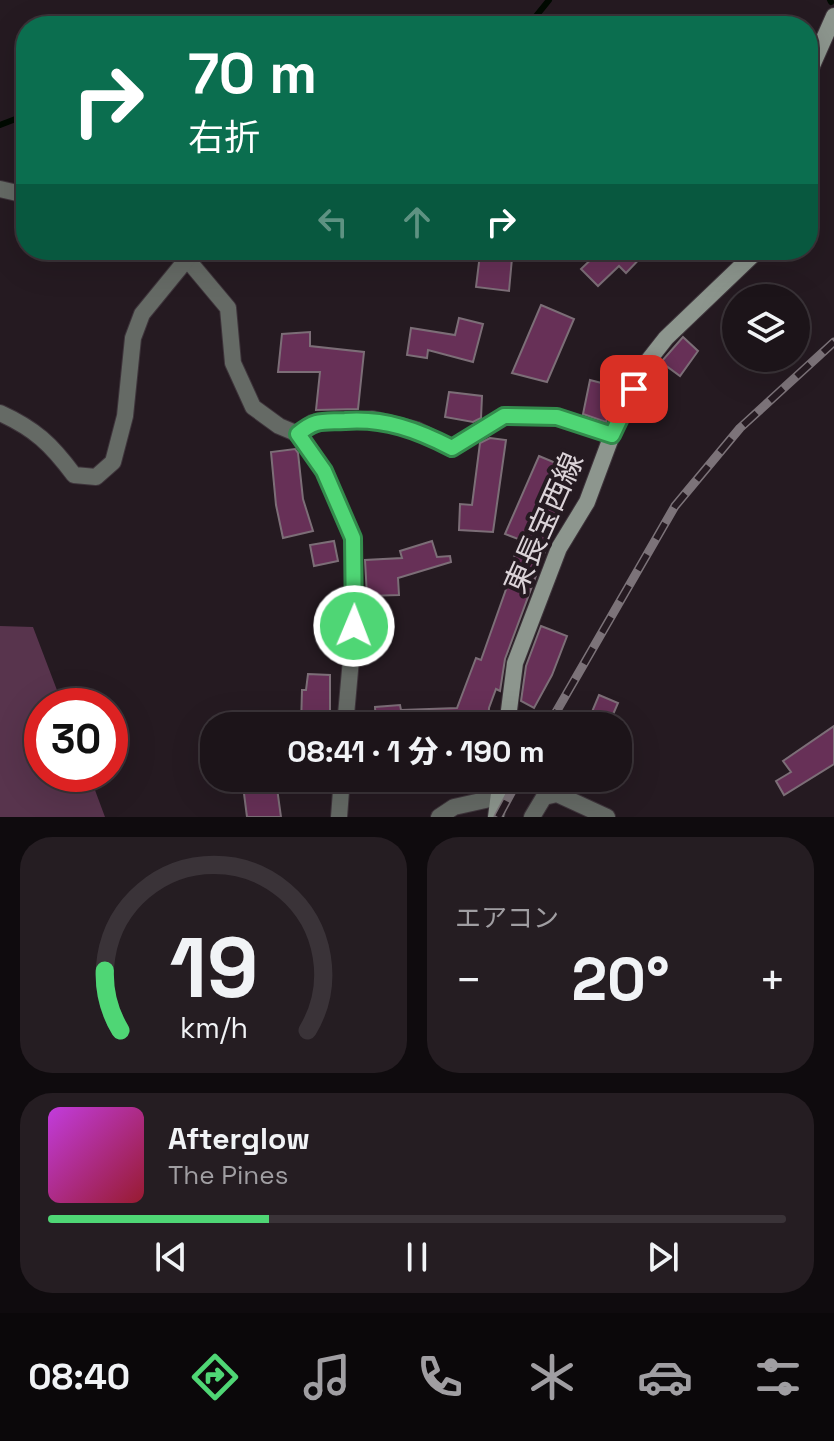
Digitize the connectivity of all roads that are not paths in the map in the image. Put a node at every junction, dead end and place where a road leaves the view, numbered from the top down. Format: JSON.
{"nodes":[{"id":1,"x":834,"y":16,"type":"edge"},
{"id":2,"x":818,"y":52,"type":"edge"},
{"id":3,"x":176,"y":260,"type":"edge"},
{"id":4,"x":185,"y":260,"type":"edge"},
{"id":5,"x":748,"y":260,"type":"edge"},
{"id":6,"x":0,"y":413,"type":"edge"},
{"id":7,"x":298,"y":434,"type":"junction"},
{"id":8,"x":612,"y":435,"type":"junction"},
{"id":9,"x":346,"y":712,"type":"edge"},
{"id":10,"x":509,"y":712,"type":"edge"},
{"id":11,"x":341,"y":792,"type":"edge"},
{"id":12,"x":500,"y":792,"type":"edge"},
{"id":13,"x":499,"y":797,"type":"junction"},
{"id":14,"x":339,"y":817,"type":"edge"},
{"id":15,"x":439,"y":817,"type":"edge"},
{"id":16,"x":496,"y":817,"type":"edge"},
{"id":17,"x":532,"y":817,"type":"edge"},
{"id":18,"x":607,"y":817,"type":"edge"}],
"edges":[{"from":1,"to":2,"type":"main road"},
{"from":3,"to":6,"type":"street"},
{"from":4,"to":7,"type":"street"},
{"from":5,"to":8,"type":"main road","name":"東長宝西線"},
{"from":7,"to":8,"type":"street"},
{"from":7,"to":9,"type":"street"},
{"from":8,"to":10,"type":"main road","name":"東長宝西線"},
{"from":11,"to":14,"type":"street"},
{"from":12,"to":13,"type":"main road"},
{"from":13,"to":15,"type":"street"},
{"from":13,"to":16,"type":"main road"},
{"from":17,"to":18,"type":"street"}]}
